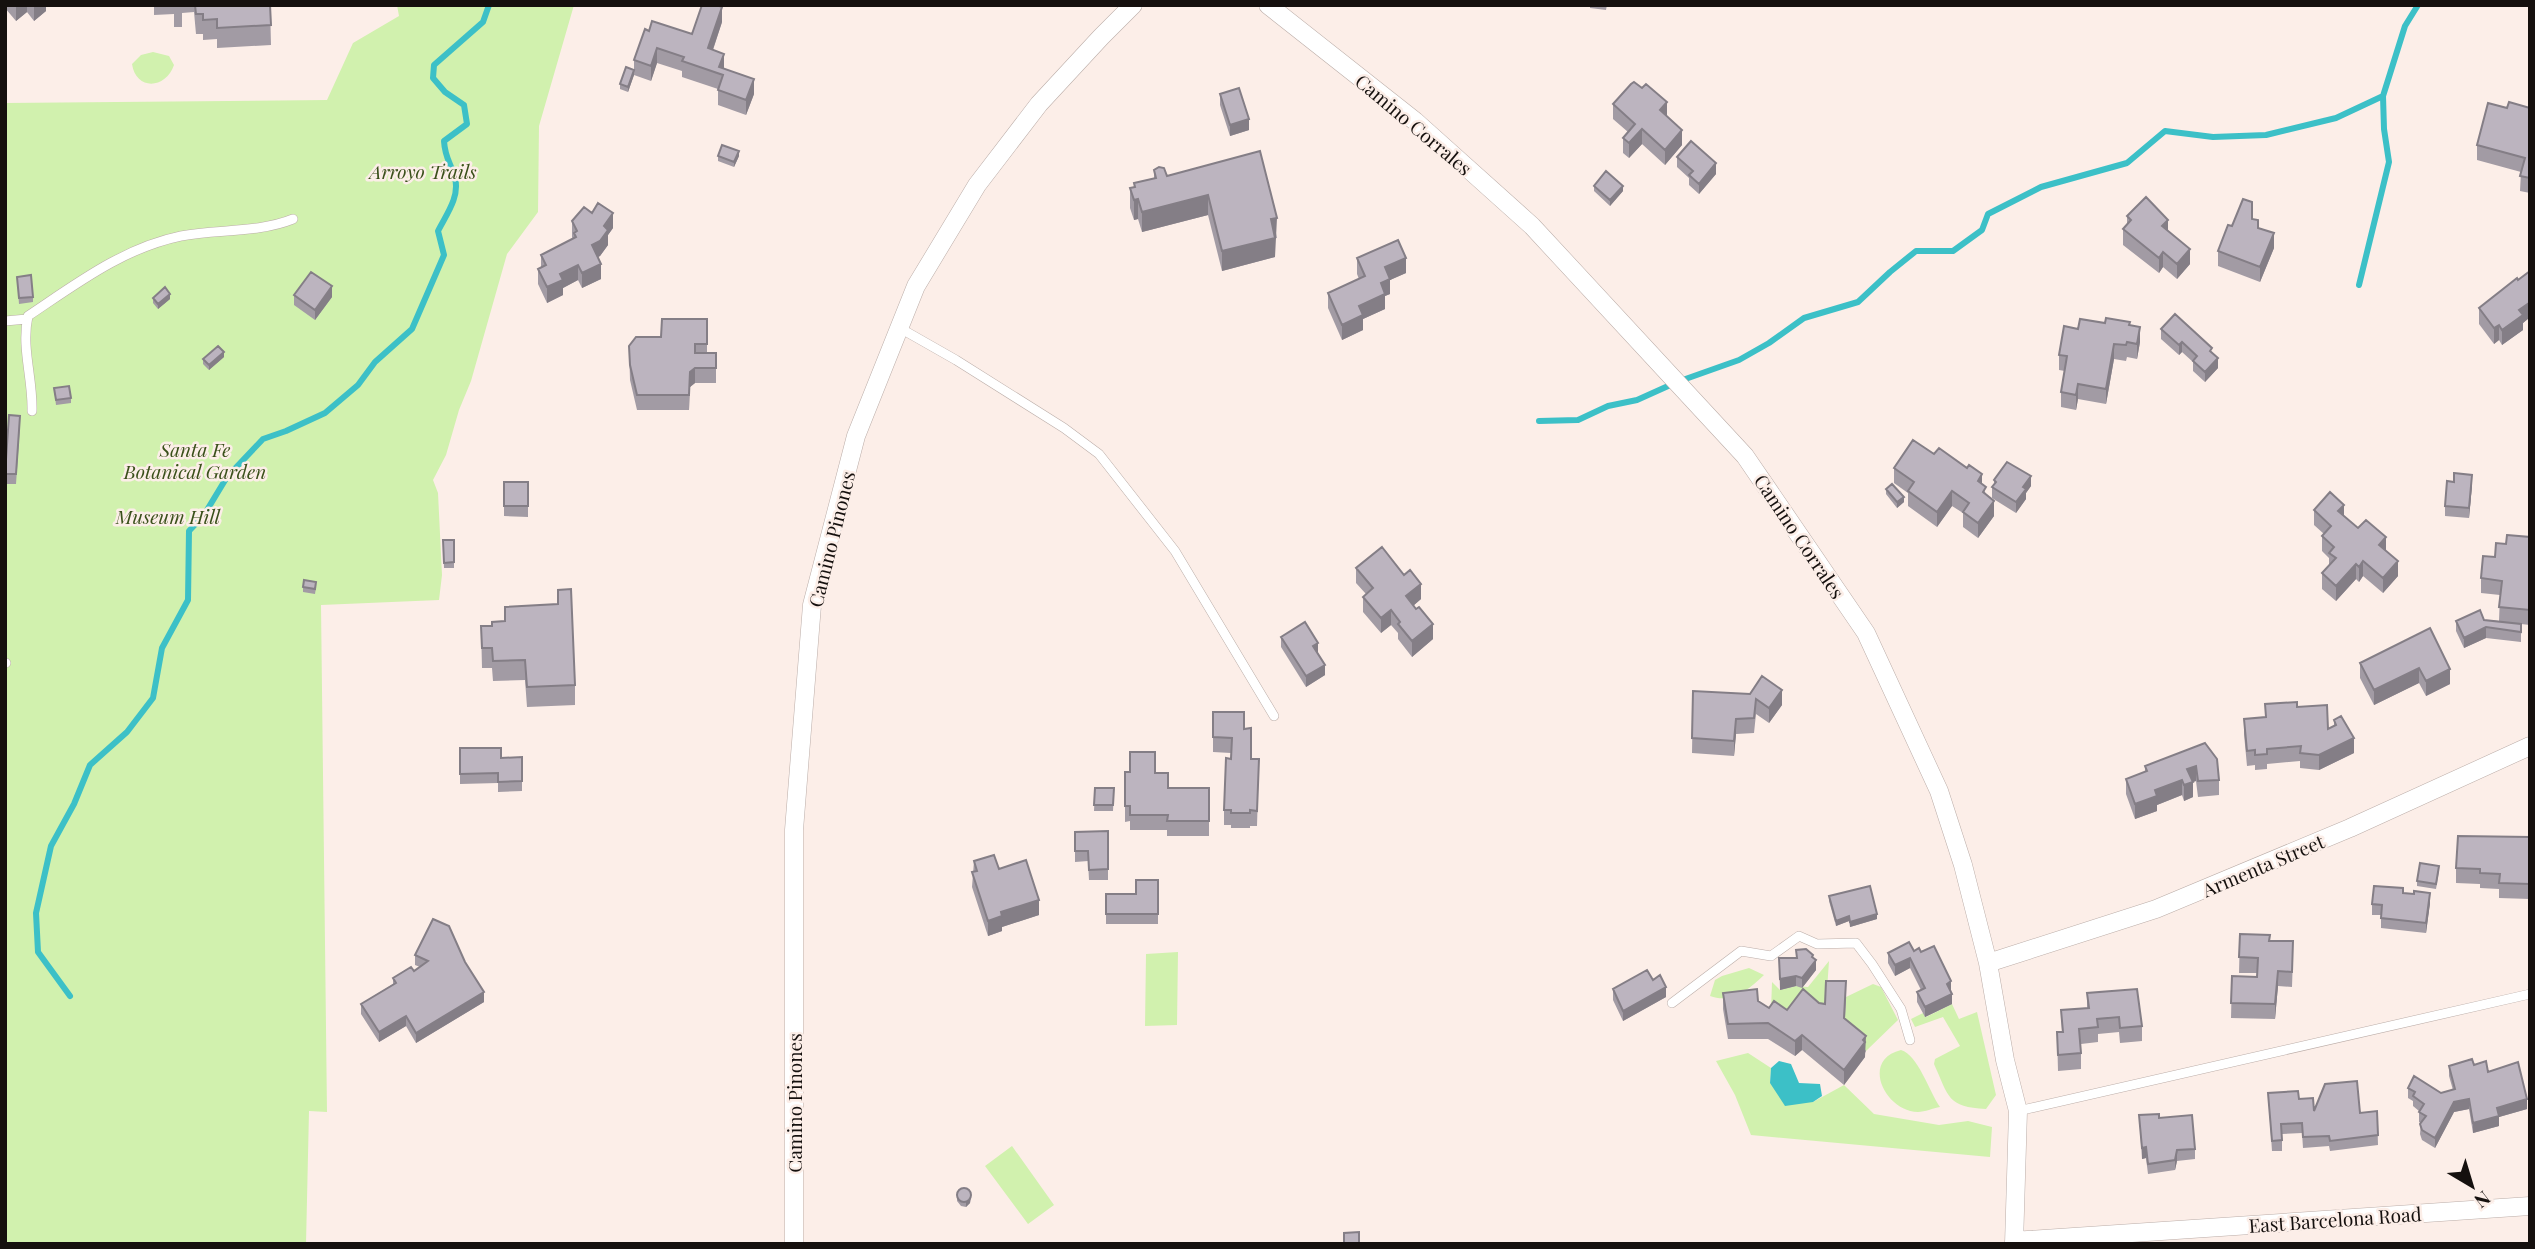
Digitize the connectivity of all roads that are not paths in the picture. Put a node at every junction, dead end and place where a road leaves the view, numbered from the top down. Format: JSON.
{"nodes":[{"id":1,"x":1133,"y":5,"type":"edge"},
{"id":2,"x":1268,"y":5,"type":"edge"},
{"id":3,"x":293,"y":219,"type":"dead end"},
{"id":4,"x":27,"y":319,"type":"junction"},
{"id":5,"x":5,"y":321,"type":"edge"},
{"id":6,"x":898,"y":327,"type":"junction"},
{"id":7,"x":32,"y":411,"type":"dead end"},
{"id":8,"x":1274,"y":716,"type":"dead end"},
{"id":9,"x":2530,"y":746,"type":"edge"},
{"id":10,"x":1988,"y":963,"type":"junction"},
{"id":11,"x":2530,"y":993,"type":"edge"},
{"id":12,"x":1672,"y":1003,"type":"dead end"},
{"id":13,"x":1910,"y":1040,"type":"dead end"},
{"id":14,"x":2018,"y":1111,"type":"junction"},
{"id":15,"x":2530,"y":1206,"type":"edge"},
{"id":16,"x":2014,"y":1242,"type":"edge"},
{"id":17,"x":794,"y":1244,"type":"edge"}],
"edges":[{"from":1,"to":6,"type":"street","name":"Camino Pinones"},
{"from":2,"to":10,"type":"street","name":"Camino Corrales"},
{"from":3,"to":4,"type":"lane"},
{"from":4,"to":5,"type":"lane"},
{"from":4,"to":7,"type":"lane"},
{"from":6,"to":8,"type":"lane"},
{"from":6,"to":17,"type":"street","name":"Camino Pinones"},
{"from":9,"to":10,"type":"street","name":"Armenta Street"},
{"from":10,"to":14,"type":"street","name":"Camino Corrales"},
{"from":11,"to":14,"type":"lane"},
{"from":12,"to":13,"type":"lane"},
{"from":14,"to":16,"type":"street","name":"Camino Corrales"},
{"from":15,"to":16,"type":"street","name":"East Barcelona Road"}]}
